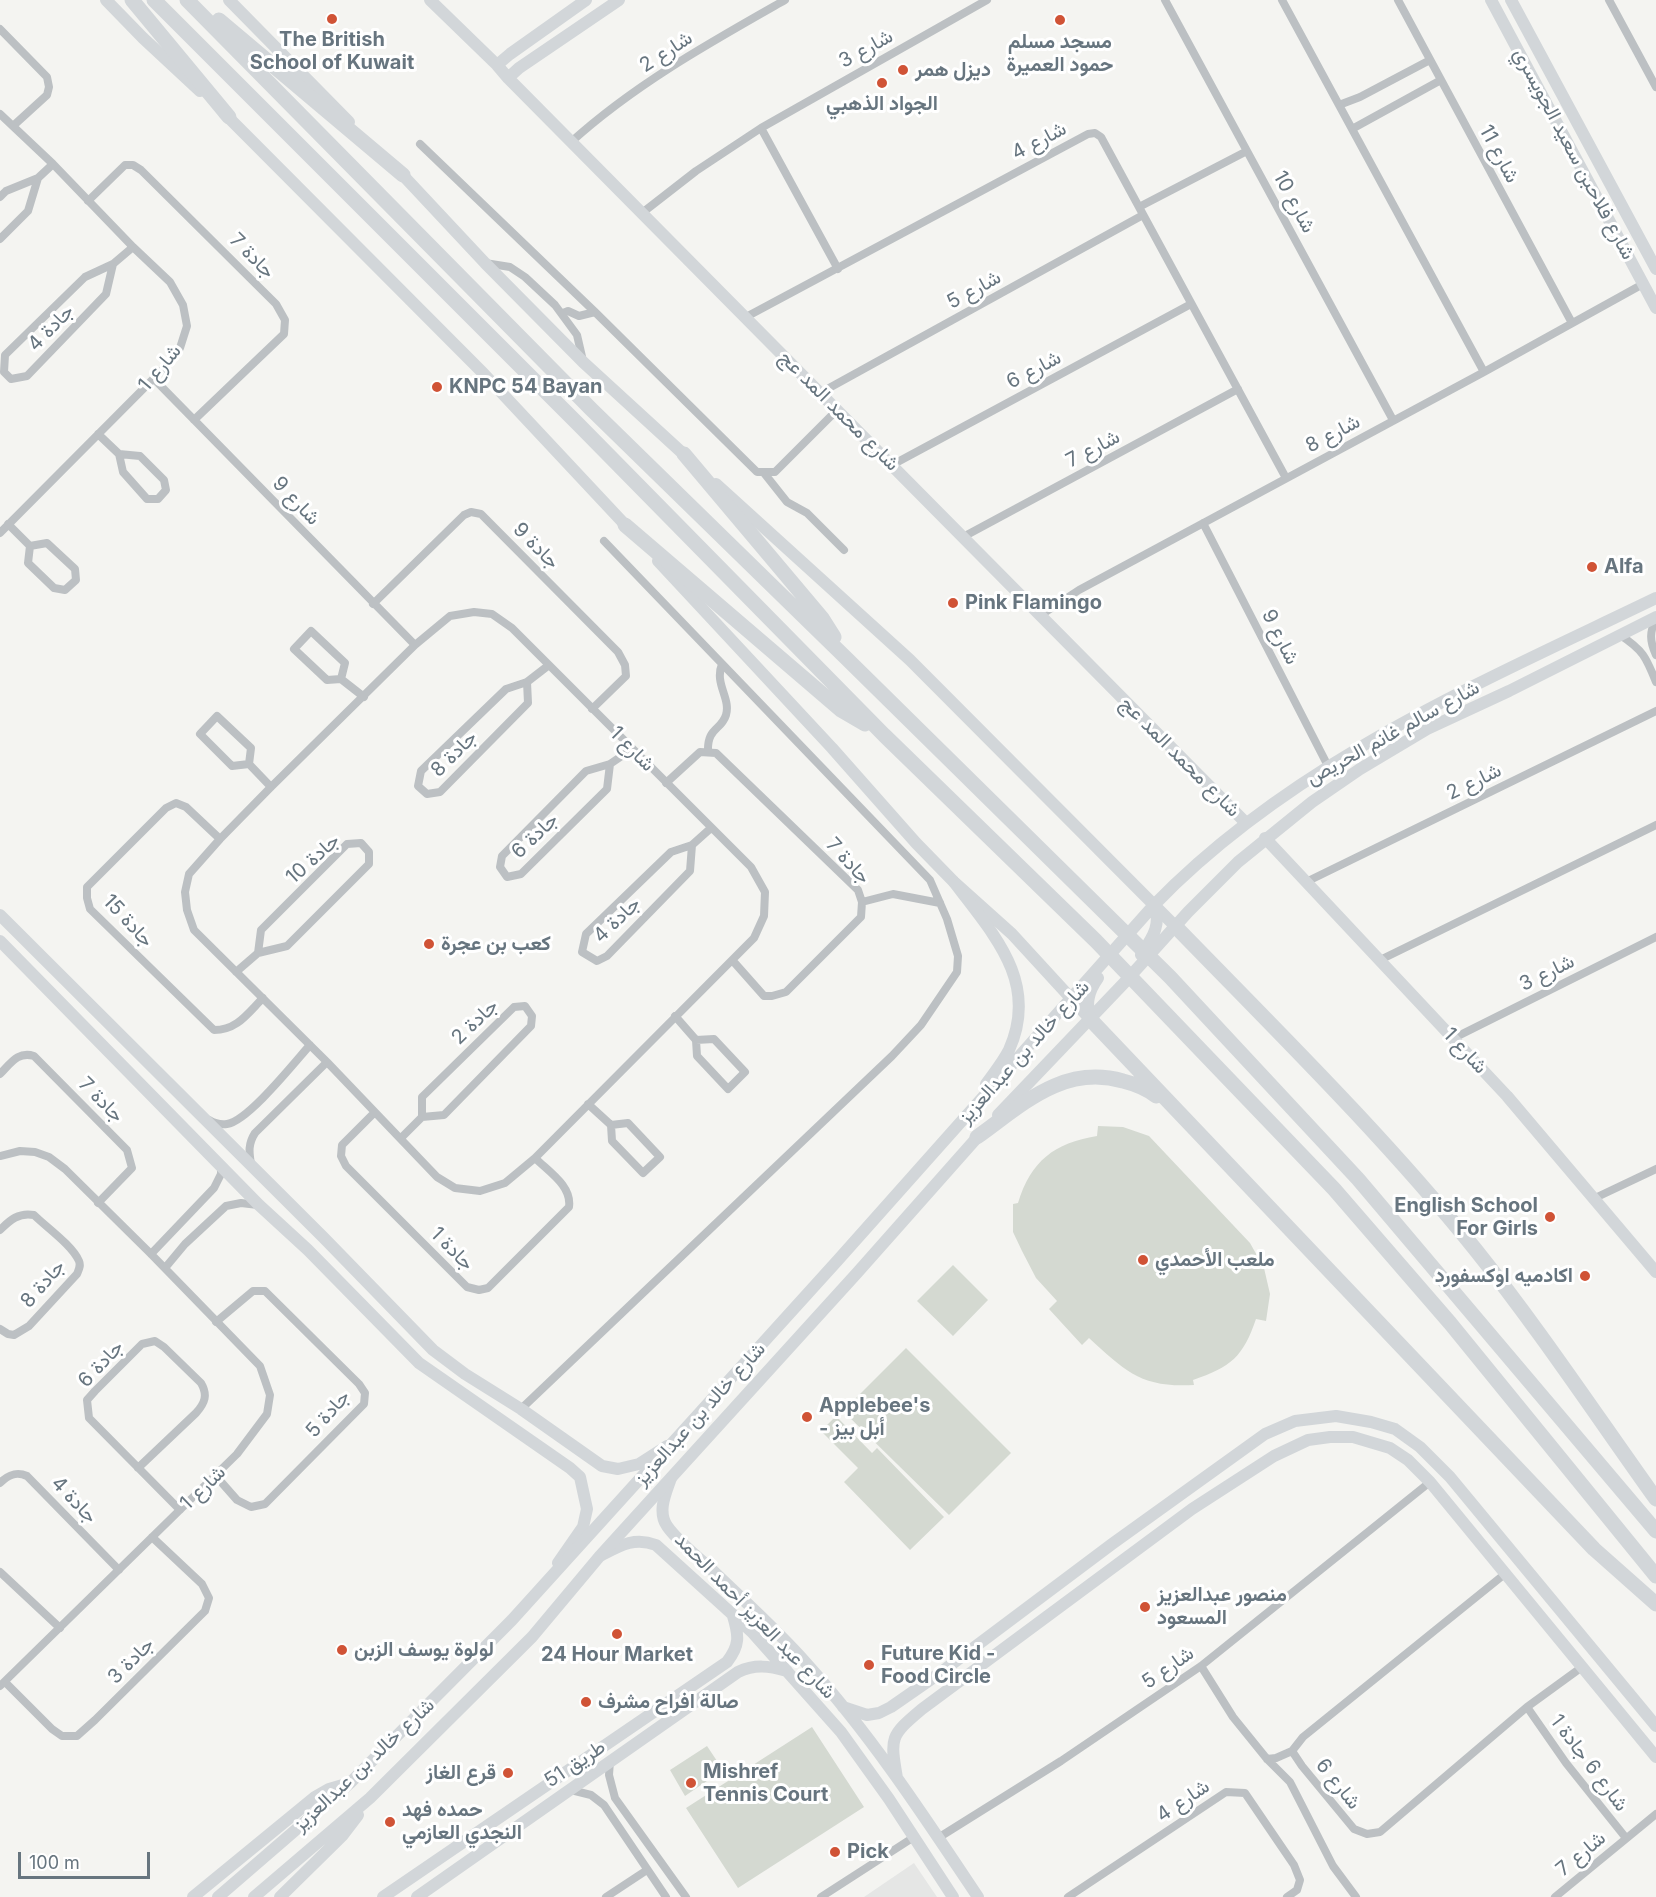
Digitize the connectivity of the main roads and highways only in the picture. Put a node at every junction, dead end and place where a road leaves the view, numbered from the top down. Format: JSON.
{"nodes":[{"id":1,"x":132,"y":0,"type":"edge"},
{"id":2,"x":154,"y":0,"type":"edge"},
{"id":3,"x":189,"y":0,"type":"edge"},
{"id":4,"x":229,"y":117,"type":"road end"},
{"id":5,"x":403,"y":175,"type":"road end"},
{"id":6,"x":684,"y":454,"type":"road end"},
{"id":7,"x":625,"y":525,"type":"road end"},
{"id":8,"x":844,"y":656,"type":"junction"},
{"id":9,"x":884,"y":735,"type":"junction"},
{"id":10,"x":1175,"y":926,"type":"road end"},
{"id":11,"x":1090,"y":1019,"type":"road end"},
{"id":12,"x":1180,"y":1112,"type":"junction"},
{"id":13,"x":977,"y":1137,"type":"road end"},
{"id":14,"x":1656,"y":1499,"type":"edge"},
{"id":15,"x":1656,"y":1531,"type":"edge"},
{"id":16,"x":1656,"y":1576,"type":"edge"},
{"id":17,"x":1656,"y":1604,"type":"edge"}],
"edges":[{"from":1,"to":4,"type":"highway"},
{"from":2,"to":9,"type":"highway"},
{"from":3,"to":5,"type":"highway"},
{"from":3,"to":8,"type":"highway"},
{"from":6,"to":8,"type":"highway"},
{"from":7,"to":9,"type":"highway"},
{"from":8,"to":15,"type":"highway"},
{"from":9,"to":16,"type":"highway"},
{"from":10,"to":14,"type":"highway"},
{"from":11,"to":12,"type":"highway"},
{"from":12,"to":13,"type":"highway"},
{"from":12,"to":17,"type":"highway"}]}
